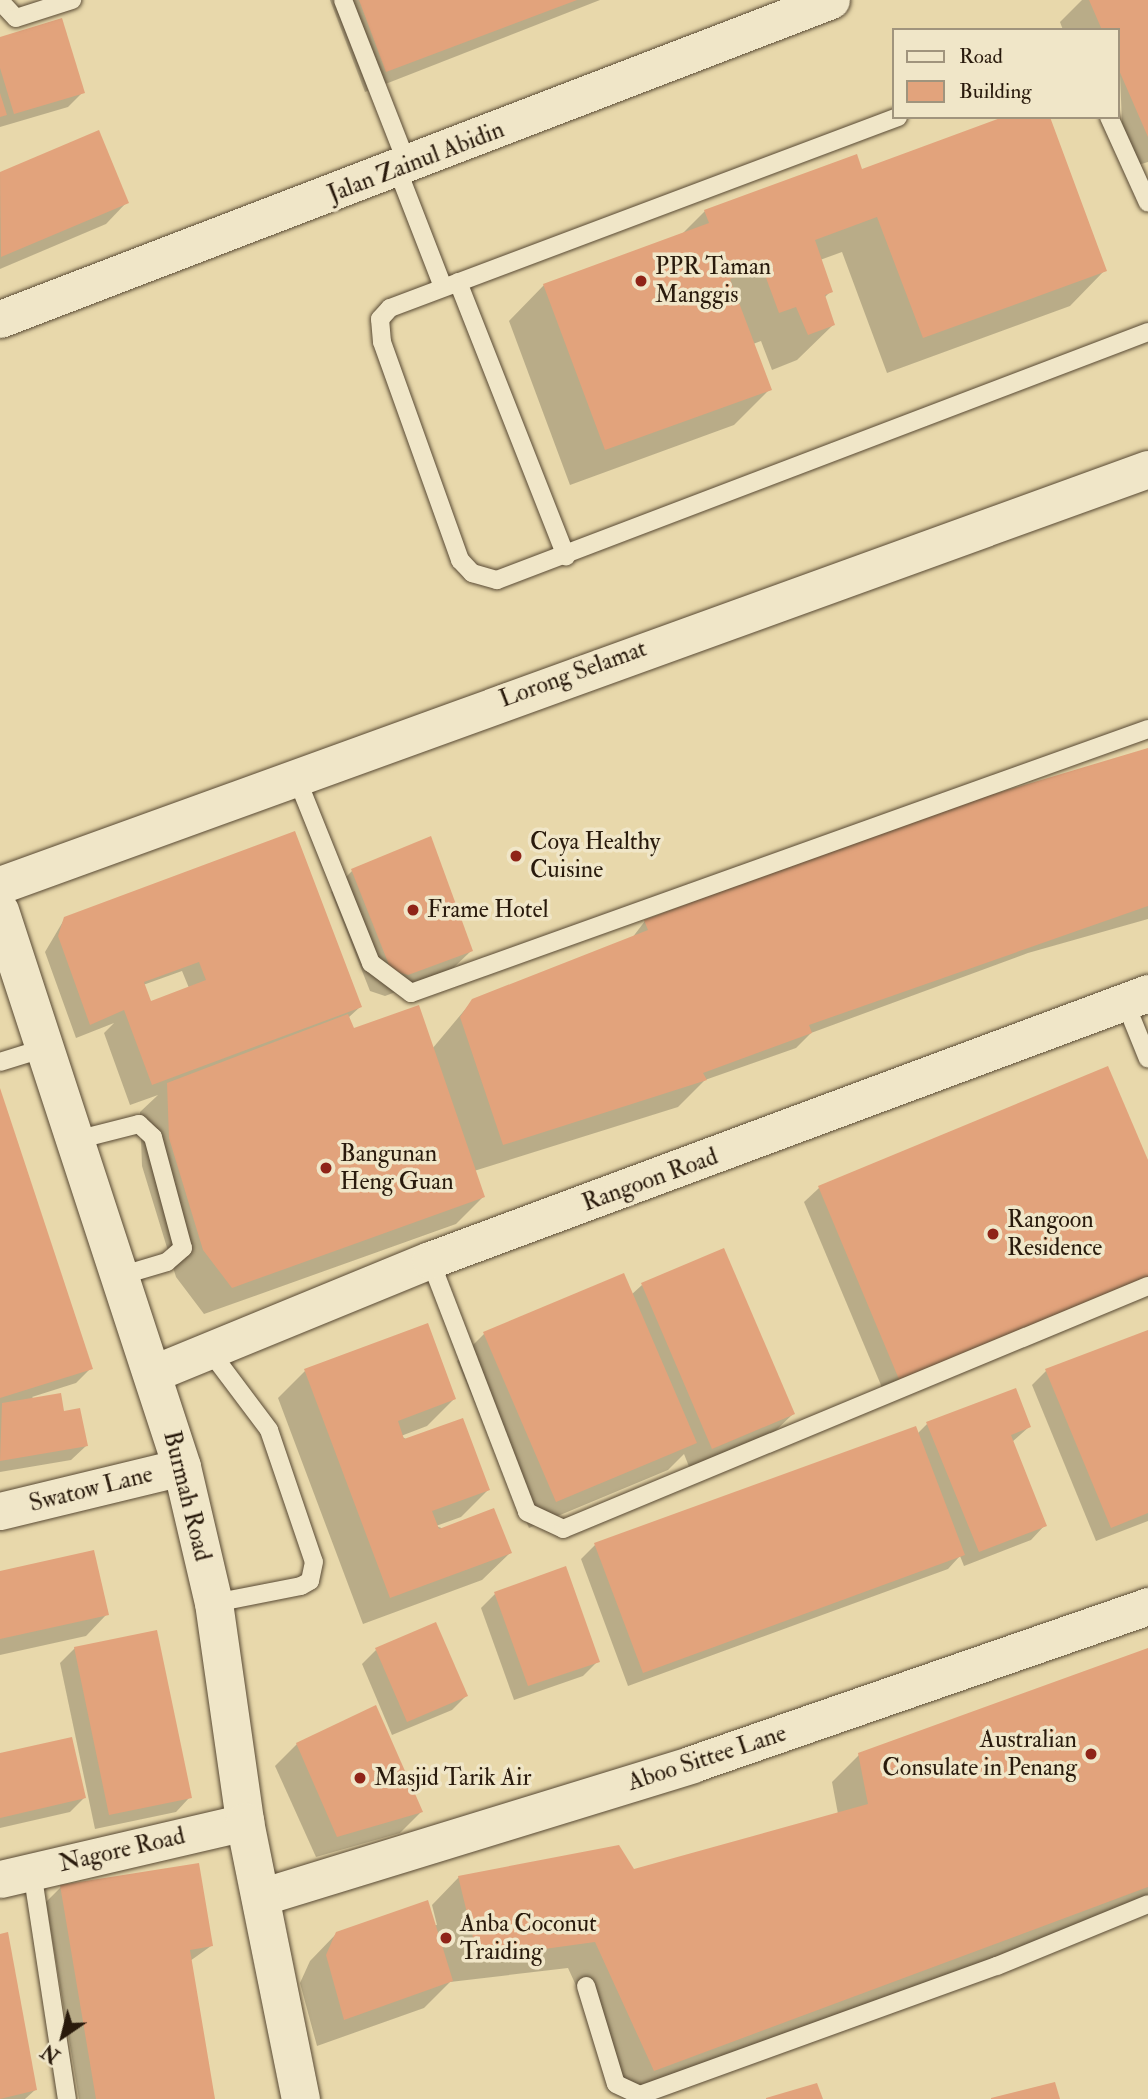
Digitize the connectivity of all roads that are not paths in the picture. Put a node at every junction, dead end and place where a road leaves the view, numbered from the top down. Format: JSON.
{"nodes":[{"id":1,"x":72,"y":0,"type":"edge"},
{"id":2,"x":343,"y":0,"type":"edge"},
{"id":3,"x":831,"y":0,"type":"edge"},
{"id":4,"x":0,"y":1,"type":"edge"},
{"id":5,"x":893,"y":119,"type":"edge"},
{"id":6,"x":1110,"y":119,"type":"edge"},
{"id":7,"x":403,"y":168,"type":"junction"},
{"id":8,"x":1148,"y":203,"type":"edge"},
{"id":9,"x":451,"y":284,"type":"junction"},
{"id":10,"x":0,"y":319,"type":"edge"},
{"id":11,"x":1148,"y":332,"type":"edge"},
{"id":12,"x":1148,"y":469,"type":"edge"},
{"id":13,"x":566,"y":556,"type":"junction"},
{"id":14,"x":1148,"y":729,"type":"edge"},
{"id":15,"x":295,"y":774,"type":"junction"},
{"id":16,"x":0,"y":885,"type":"edge"},
{"id":17,"x":0,"y":911,"type":"edge"},
{"id":18,"x":1136,"y":998,"type":"edge"},
{"id":19,"x":45,"y":1048,"type":"junction"},
{"id":20,"x":1148,"y":1059,"type":"edge"},
{"id":21,"x":0,"y":1062,"type":"edge"},
{"id":22,"x":76,"y":1140,"type":"junction"},
{"id":23,"x":430,"y":1260,"type":"junction"},
{"id":24,"x":122,"y":1275,"type":"junction"},
{"id":25,"x":1148,"y":1286,"type":"edge"},
{"id":26,"x":209,"y":1350,"type":"junction"},
{"id":27,"x":154,"y":1373,"type":"junction"},
{"id":28,"x":183,"y":1467,"type":"junction"},
{"id":29,"x":0,"y":1511,"type":"edge"},
{"id":30,"x":214,"y":1603,"type":"junction"},
{"id":31,"x":1148,"y":1606,"type":"edge"},
{"id":32,"x":245,"y":1822,"type":"junction"},
{"id":33,"x":16,"y":1875,"type":"edge"},
{"id":34,"x":261,"y":1897,"type":"junction"},
{"id":35,"x":1148,"y":1904,"type":"edge"},
{"id":36,"x":586,"y":1986,"type":"dead end"},
{"id":37,"x":67,"y":2099,"type":"edge"},
{"id":38,"x":301,"y":2099,"type":"edge"}],
"edges":[{"from":1,"to":4,"type":"lane"},
{"from":2,"to":7,"type":"lane"},
{"from":3,"to":7,"type":"street","name":"Jalan Zainul Abidin"},
{"from":5,"to":9,"type":"lane"},
{"from":6,"to":8,"type":"lane"},
{"from":7,"to":9,"type":"lane"},
{"from":7,"to":10,"type":"street","name":"Jalan Zainul Abidin"},
{"from":9,"to":13,"type":"lane"},
{"from":9,"to":13,"type":"lane"},
{"from":11,"to":13,"type":"lane"},
{"from":12,"to":15,"type":"street","name":"Lorong Selamat"},
{"from":14,"to":15,"type":"lane"},
{"from":15,"to":16,"type":"street","name":"Lorong Selamat"},
{"from":17,"to":19,"type":"main road","name":"Burmah Road"},
{"from":18,"to":20,"type":"lane"},
{"from":18,"to":23,"type":"street","name":"Rangoon Road"},
{"from":19,"to":21,"type":"lane"},
{"from":19,"to":22,"type":"main road","name":"Burmah Road"},
{"from":22,"to":24,"type":"main road","name":"Burmah Road"},
{"from":22,"to":24,"type":"lane"},
{"from":23,"to":25,"type":"lane"},
{"from":23,"to":26,"type":"street","name":"Rangoon Road"},
{"from":24,"to":27,"type":"main road","name":"Burmah Road"},
{"from":26,"to":27,"type":"street","name":"Rangoon Road"},
{"from":26,"to":30,"type":"lane"},
{"from":27,"to":28,"type":"main road","name":"Burmah Road"},
{"from":28,"to":29,"type":"street","name":"Swatow Lane"},
{"from":28,"to":30,"type":"main road","name":"Burmah Road"},
{"from":30,"to":32,"type":"main road","name":"Burmah Road"},
{"from":31,"to":34,"type":"street","name":"Aboo Sittee Lane"},
{"from":32,"to":33,"type":"street","name":"Nagore Road"},
{"from":32,"to":34,"type":"main road","name":"Burmah Road"},
{"from":33,"to":37,"type":"lane"},
{"from":34,"to":38,"type":"main road","name":"Burmah Road"},
{"from":35,"to":36,"type":"lane"}]}
